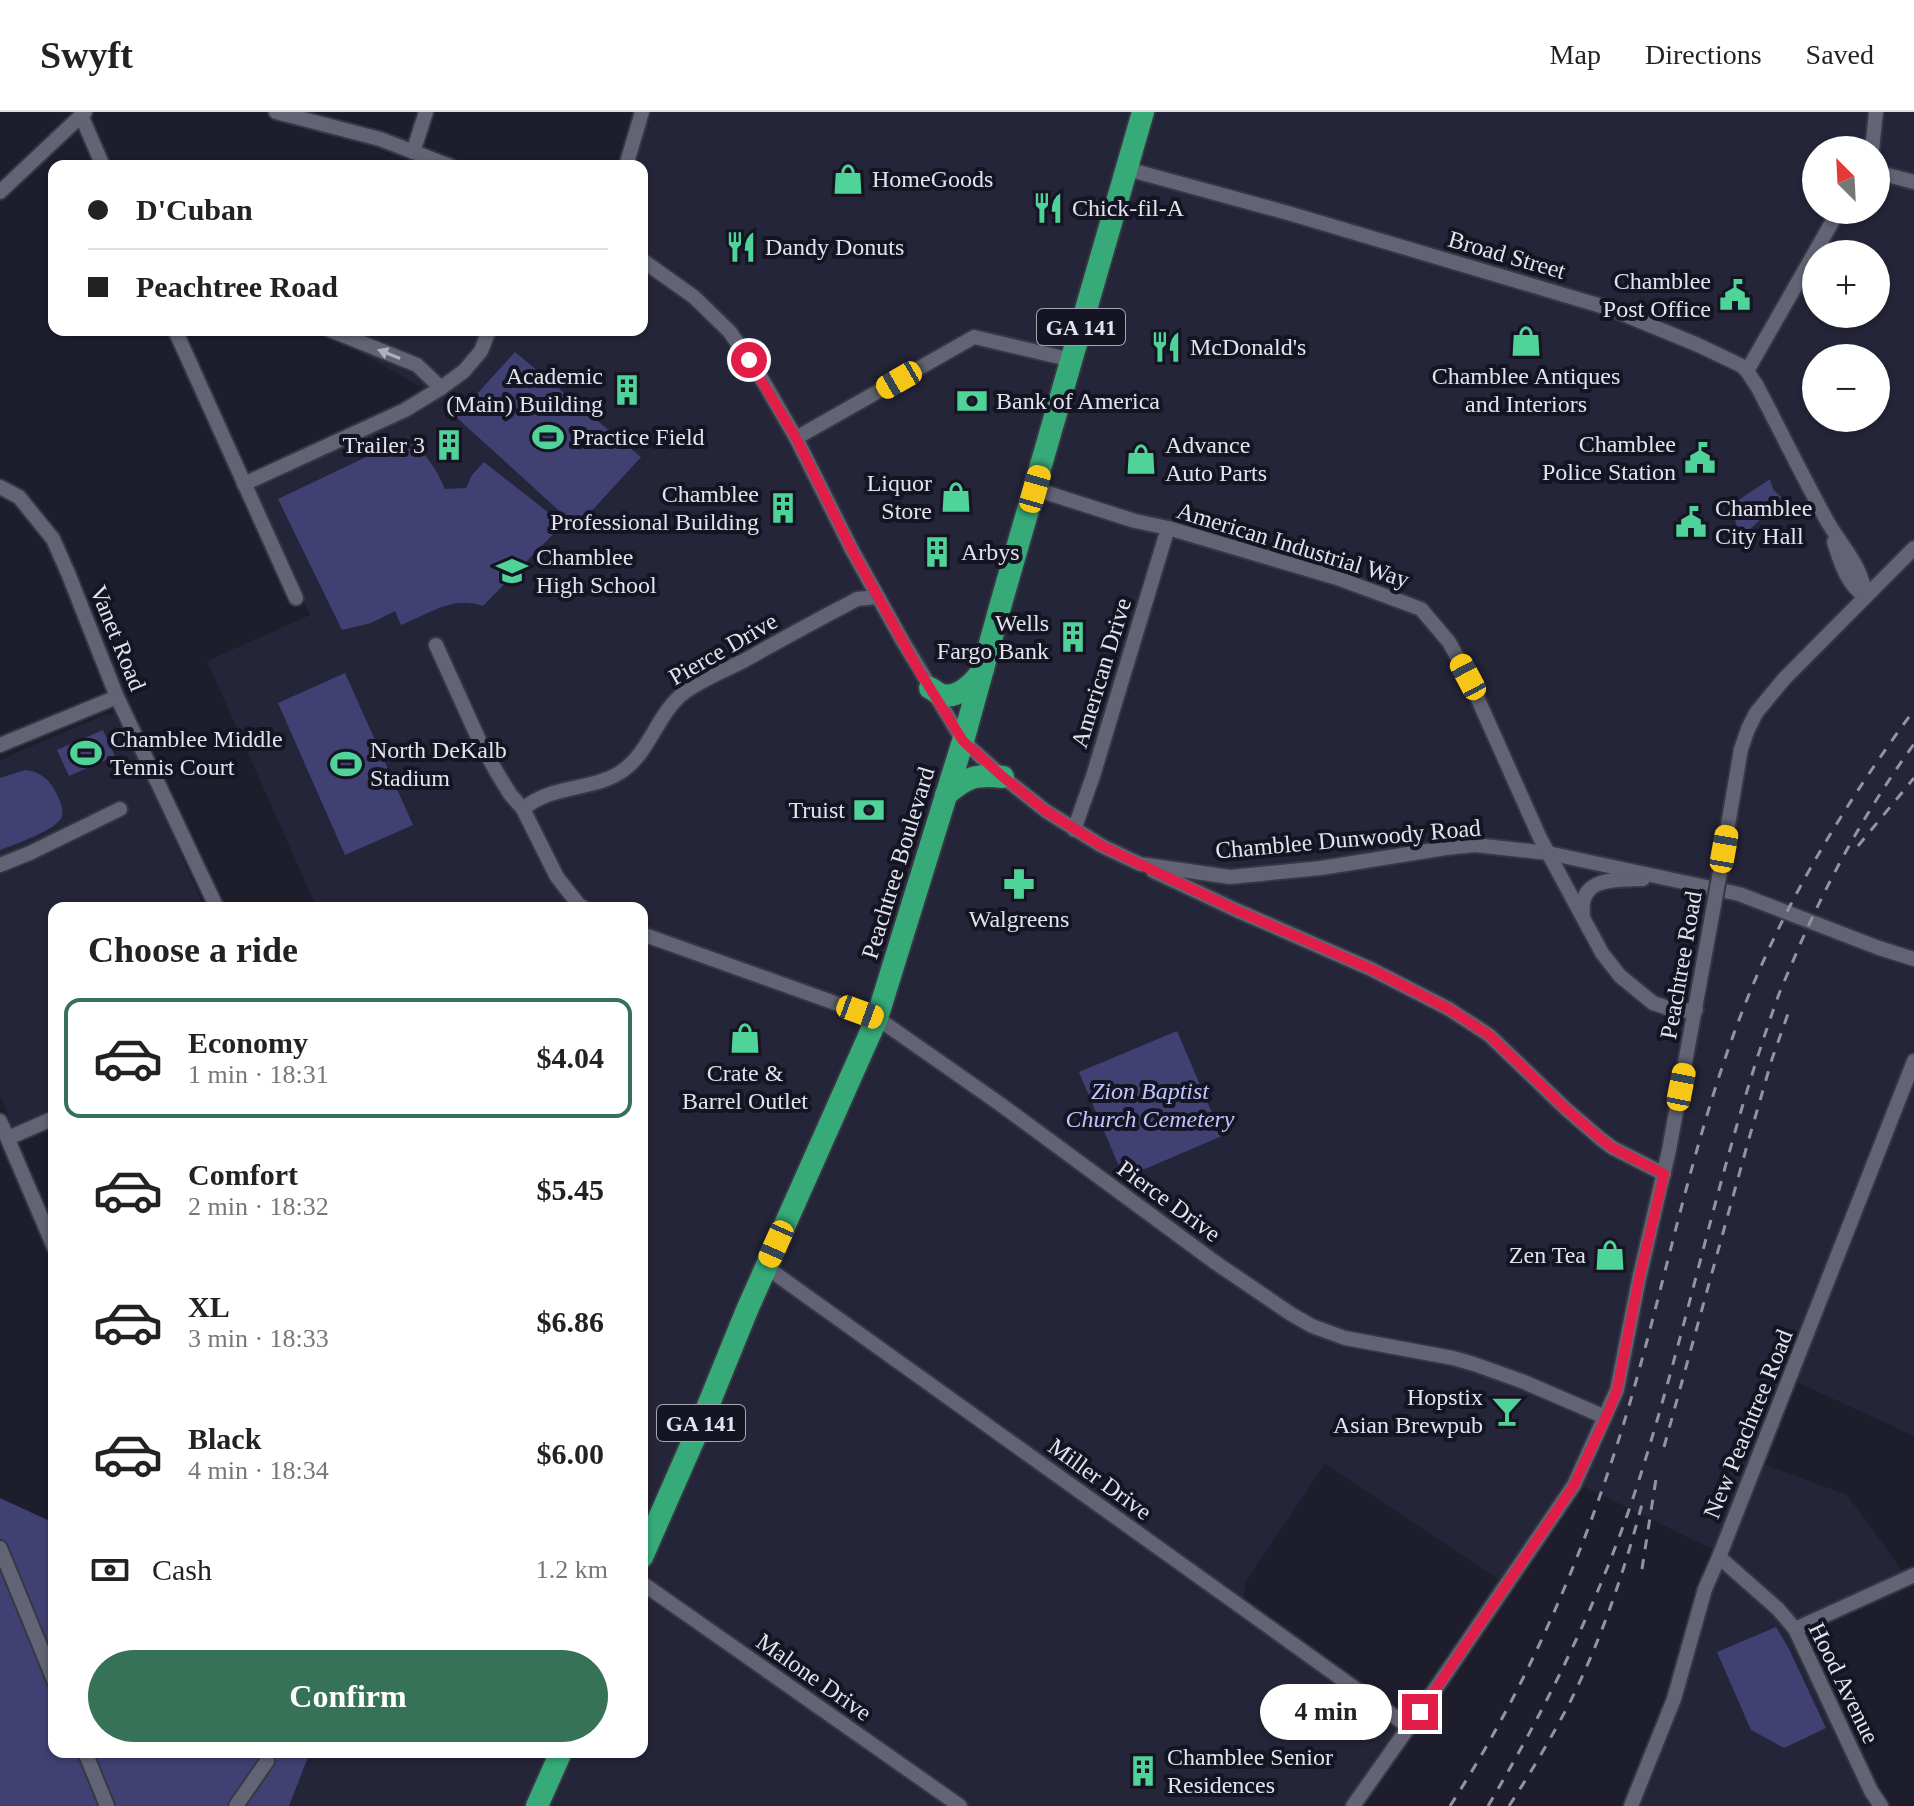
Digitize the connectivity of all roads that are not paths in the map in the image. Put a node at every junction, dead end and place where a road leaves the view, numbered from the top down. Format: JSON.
{"nodes":[{"id":1,"x":276,"y":112,"type":"edge"},
{"id":2,"x":426,"y":112,"type":"edge"},
{"id":3,"x":642,"y":112,"type":"edge"},
{"id":4,"x":1143,"y":112,"type":"edge"},
{"id":5,"x":1876,"y":112,"type":"edge"},
{"id":6,"x":83,"y":114,"type":"edge"},
{"id":7,"x":1873,"y":136,"type":"edge"},
{"id":8,"x":413,"y":152,"type":"junction"},
{"id":9,"x":101,"y":160,"type":"edge"},
{"id":10,"x":434,"y":160,"type":"edge"},
{"id":11,"x":628,"y":160,"type":"edge"},
{"id":12,"x":1127,"y":169,"type":"junction"},
{"id":13,"x":1890,"y":176,"type":"edge"},
{"id":14,"x":1914,"y":182,"type":"edge"},
{"id":15,"x":0,"y":192,"type":"edge"},
{"id":16,"x":1831,"y":224,"type":"edge"},
{"id":17,"x":648,"y":264,"type":"edge"},
{"id":18,"x":178,"y":336,"type":"edge"},
{"id":19,"x":345,"y":336,"type":"edge"},
{"id":20,"x":487,"y":336,"type":"edge"},
{"id":21,"x":1072,"y":360,"type":"junction"},
{"id":22,"x":1747,"y":371,"type":"junction"},
{"id":23,"x":441,"y":388,"type":"junction"},
{"id":24,"x":796,"y":438,"type":"junction"},
{"id":25,"x":244,"y":484,"type":"junction"},
{"id":26,"x":0,"y":487,"type":"edge"},
{"id":27,"x":1035,"y":489,"type":"junction"},
{"id":28,"x":1168,"y":528,"type":"junction"},
{"id":29,"x":1914,"y":548,"type":"edge"},
{"id":30,"x":870,"y":582,"type":"junction"},
{"id":31,"x":1865,"y":596,"type":"junction"},
{"id":32,"x":878,"y":597,"type":"junction"},
{"id":33,"x":296,"y":598,"type":"dead end"},
{"id":34,"x":857,"y":599,"type":"junction"},
{"id":35,"x":436,"y":645,"type":"dead end"},
{"id":36,"x":985,"y":664,"type":"junction"},
{"id":37,"x":930,"y":688,"type":"junction"},
{"id":38,"x":117,"y":697,"type":"junction"},
{"id":39,"x":963,"y":741,"type":"junction"},
{"id":40,"x":0,"y":745,"type":"edge"},
{"id":41,"x":1003,"y":777,"type":"junction"},
{"id":42,"x":946,"y":795,"type":"junction"},
{"id":43,"x":120,"y":809,"type":"dead end"},
{"id":44,"x":523,"y":809,"type":"junction"},
{"id":45,"x":1074,"y":830,"type":"junction"},
{"id":46,"x":1548,"y":853,"type":"junction"},
{"id":47,"x":1140,"y":864,"type":"junction"},
{"id":48,"x":0,"y":865,"type":"edge"},
{"id":49,"x":1665,"y":878,"type":"junction"},
{"id":50,"x":214,"y":902,"type":"edge"},
{"id":51,"x":577,"y":902,"type":"edge"},
{"id":52,"x":1585,"y":923,"type":"junction"},
{"id":53,"x":648,"y":936,"type":"edge"},
{"id":54,"x":1910,"y":960,"type":"edge"},
{"id":55,"x":1696,"y":1010,"type":"junction"},
{"id":56,"x":877,"y":1018,"type":"junction"},
{"id":57,"x":1914,"y":1061,"type":"edge"},
{"id":58,"x":0,"y":1121,"type":"edge"},
{"id":59,"x":48,"y":1121,"type":"edge"},
{"id":60,"x":8,"y":1138,"type":"junction"},
{"id":61,"x":1664,"y":1174,"type":"junction"},
{"id":62,"x":48,"y":1233,"type":"edge"},
{"id":63,"x":766,"y":1267,"type":"junction"},
{"id":64,"x":1605,"y":1417,"type":"junction"},
{"id":65,"x":648,"y":1543,"type":"edge"},
{"id":66,"x":0,"y":1548,"type":"edge"},
{"id":67,"x":1719,"y":1557,"type":"junction"},
{"id":68,"x":1734,"y":1570,"type":"junction"},
{"id":69,"x":1914,"y":1575,"type":"edge"},
{"id":70,"x":648,"y":1587,"type":"edge"},
{"id":71,"x":1705,"y":1589,"type":"junction"},
{"id":72,"x":1795,"y":1629,"type":"junction"},
{"id":73,"x":48,"y":1665,"type":"edge"},
{"id":74,"x":1409,"y":1727,"type":"junction"},
{"id":75,"x":87,"y":1758,"type":"edge"},
{"id":76,"x":558,"y":1758,"type":"edge"},
{"id":77,"x":267,"y":1761,"type":"dead end"},
{"id":78,"x":107,"y":1806,"type":"edge"},
{"id":79,"x":236,"y":1806,"type":"edge"},
{"id":80,"x":537,"y":1806,"type":"edge"},
{"id":81,"x":960,"y":1806,"type":"edge"},
{"id":82,"x":1353,"y":1806,"type":"edge"},
{"id":83,"x":1631,"y":1806,"type":"edge"},
{"id":84,"x":1881,"y":1806,"type":"edge"}],
"edges":[{"from":1,"to":8,"type":"street"},
{"from":2,"to":8,"type":"street"},
{"from":3,"to":11,"type":"street"},
{"from":4,"to":12,"type":"highway","name":"Peachtree Boulevard","number":"GA 141"},
{"from":5,"to":7,"type":"street"},
{"from":6,"to":9,"type":"street"},
{"from":6,"to":15,"type":"street"},
{"from":8,"to":10,"type":"street"},
{"from":12,"to":21,"type":"highway","name":"Peachtree Boulevard","number":"GA 141"},
{"from":12,"to":22,"type":"street","name":"Broad Street"},
{"from":13,"to":14,"type":"street"},
{"from":16,"to":22,"type":"street"},
{"from":17,"to":24,"type":"street","name":"Chamblee Dunwoody Road"},
{"from":18,"to":25,"type":"street"},
{"from":23,"to":19,"type":"street","one_way":true},
{"from":20,"to":23,"type":"street"},
{"from":21,"to":24,"type":"street"},
{"from":21,"to":27,"type":"highway","name":"Peachtree Boulevard","number":"GA 141"},
{"from":22,"to":31,"type":"street"},
{"from":23,"to":25,"type":"street"},
{"from":24,"to":30,"type":"street","name":"Chamblee Dunwoody Road"},
{"from":25,"to":33,"type":"street"},
{"from":26,"to":38,"type":"street","name":"Vanet Road"},
{"from":27,"to":28,"type":"street","name":"American Industrial Way"},
{"from":27,"to":36,"type":"highway","name":"Peachtree Boulevard","number":"GA 141"},
{"from":28,"to":45,"type":"street","name":"American Drive"},
{"from":28,"to":46,"type":"street","name":"American Industrial Way"},
{"from":29,"to":31,"type":"street","name":"Peachtree Road"},
{"from":30,"to":32,"type":"street","name":"Chamblee Dunwoody Road"},
{"from":30,"to":34,"type":"street","name":"Pierce Drive"},
{"from":31,"to":55,"type":"street","name":"Peachtree Road","bridge":true},
{"from":32,"to":34,"type":"street","name":"Pierce Drive"},
{"from":32,"to":37,"type":"street","name":"Chamblee Dunwoody Road"},
{"from":34,"to":44,"type":"street","name":"Pierce Drive"},
{"from":35,"to":44,"type":"street"},
{"from":36,"to":37,"type":"highway"},
{"from":36,"to":39,"type":"highway","name":"Peachtree Boulevard","number":"GA 141"},
{"from":37,"to":39,"type":"street","name":"Chamblee Dunwoody Road"},
{"from":38,"to":40,"type":"street"},
{"from":38,"to":50,"type":"street","name":"Vanet Road"},
{"from":39,"to":41,"type":"street","name":"Chamblee Dunwoody Road"},
{"from":39,"to":42,"type":"highway","name":"Peachtree Boulevard","number":"GA 141"},
{"from":41,"to":42,"type":"highway"},
{"from":41,"to":45,"type":"street","name":"Chamblee Dunwoody Road"},
{"from":42,"to":56,"type":"highway","name":"Peachtree Boulevard","number":"GA 141"},
{"from":43,"to":48,"type":"street"},
{"from":44,"to":51,"type":"street"},
{"from":45,"to":47,"type":"street","name":"Chamblee Dunwoody Road"},
{"from":46,"to":47,"type":"street","name":"Chamblee Dunwoody Road"},
{"from":46,"to":49,"type":"street","name":"Chamblee Dunwoody Road"},
{"from":46,"to":52,"type":"street","name":"American Industrial Way"},
{"from":47,"to":61,"type":"street"},
{"from":49,"to":52,"type":"street"},
{"from":49,"to":54,"type":"street","name":"Chamblee Dunwoody Road"},
{"from":52,"to":55,"type":"street","name":"American Industrial Way"},
{"from":53,"to":56,"type":"street","name":"Pierce Drive"},
{"from":55,"to":61,"type":"street","name":"Peachtree Road"},
{"from":56,"to":63,"type":"highway","name":"Peachtree Boulevard","number":"GA 141"},
{"from":56,"to":64,"type":"street","name":"Pierce Drive"},
{"from":57,"to":67,"type":"street","name":"New Peachtree Road"},
{"from":58,"to":60,"type":"street"},
{"from":59,"to":60,"type":"street"},
{"from":60,"to":62,"type":"street"},
{"from":61,"to":64,"type":"street","name":"Peachtree Road"},
{"from":63,"to":65,"type":"highway","name":"Peachtree Boulevard","number":"GA 141"},
{"from":63,"to":74,"type":"street","name":"Miller Drive"},
{"from":64,"to":74,"type":"street","name":"Peachtree Road"},
{"from":66,"to":73,"type":"street"},
{"from":67,"to":68,"type":"street","name":"Hood Avenue"},
{"from":67,"to":71,"type":"street","name":"New Peachtree Road"},
{"from":68,"to":71,"type":"street"},
{"from":68,"to":72,"type":"street","name":"Hood Avenue"},
{"from":69,"to":72,"type":"street"},
{"from":70,"to":81,"type":"street","name":"Malone Drive"},
{"from":71,"to":83,"type":"street","name":"New Peachtree Road"},
{"from":72,"to":84,"type":"street","name":"Hood Avenue"},
{"from":74,"to":82,"type":"street","name":"Peachtree Road"},
{"from":75,"to":78,"type":"street"},
{"from":76,"to":80,"type":"highway"},
{"from":77,"to":79,"type":"street"}]}
